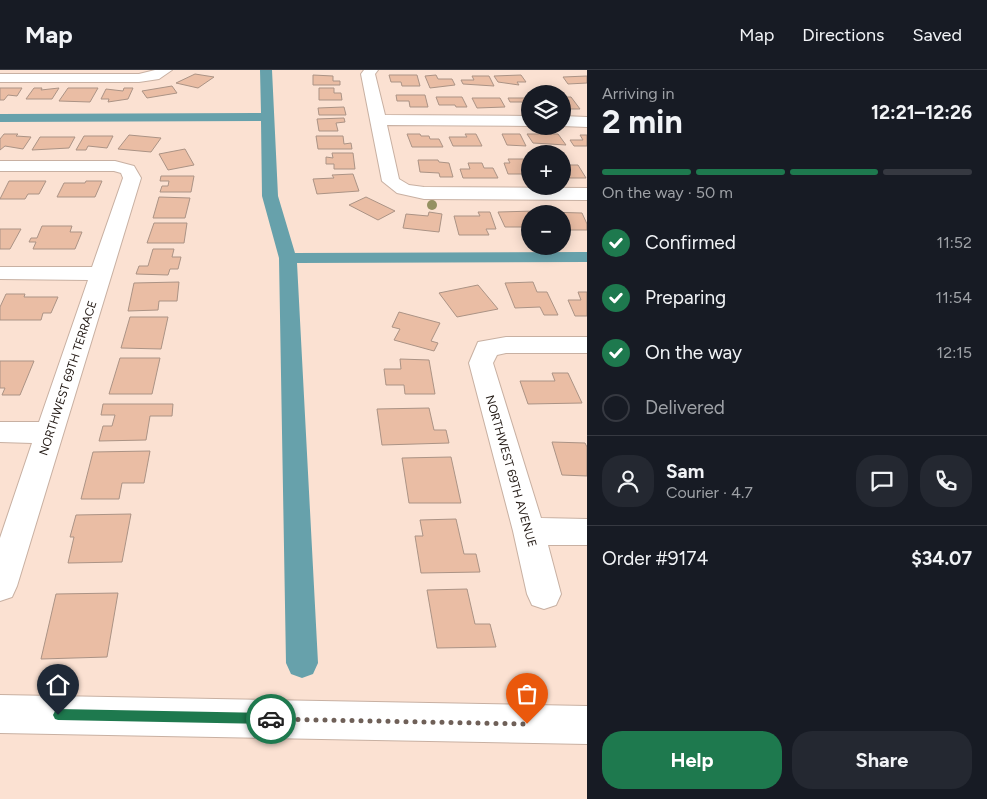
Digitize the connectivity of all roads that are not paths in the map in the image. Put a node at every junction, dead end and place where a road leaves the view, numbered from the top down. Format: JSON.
{"nodes":[{"id":1,"x":371,"y":70,"type":"edge"},
{"id":2,"x":160,"y":73,"type":"edge"},
{"id":3,"x":0,"y":78,"type":"edge"},
{"id":4,"x":378,"y":120,"type":"junction"},
{"id":5,"x":521,"y":121,"type":"edge"},
{"id":6,"x":571,"y":121,"type":"edge"},
{"id":7,"x":587,"y":122,"type":"edge"},
{"id":8,"x":0,"y":166,"type":"edge"},
{"id":9,"x":587,"y":194,"type":"edge"},
{"id":10,"x":0,"y":273,"type":"edge"},
{"id":11,"x":102,"y":274,"type":"junction"},
{"id":12,"x":587,"y":345,"type":"edge"},
{"id":13,"x":0,"y":432,"type":"edge"},
{"id":14,"x":50,"y":432,"type":"junction"},
{"id":15,"x":529,"y":531,"type":"junction"},
{"id":16,"x":587,"y":532,"type":"edge"},
{"id":17,"x":0,"y":586,"type":"edge"},
{"id":18,"x":544,"y":594,"type":"dead end"},
{"id":19,"x":0,"y":714,"type":"edge"},
{"id":20,"x":587,"y":725,"type":"edge"}],
"edges":[{"from":1,"to":4,"type":"street"},
{"from":2,"to":3,"type":"street"},
{"from":4,"to":5,"type":"street"},
{"from":4,"to":9,"type":"street"},
{"from":6,"to":7,"type":"street"},
{"from":8,"to":11,"type":"street","name":"NORTHWEST 69TH TERRACE"},
{"from":10,"to":11,"type":"street"},
{"from":11,"to":14,"type":"street","name":"NORTHWEST 69TH TERRACE"},
{"from":12,"to":15,"type":"street","name":"NORTHWEST 69TH AVENUE"},
{"from":13,"to":14,"type":"street"},
{"from":14,"to":17,"type":"street","name":"NORTHWEST 69TH TERRACE"},
{"from":15,"to":16,"type":"street"},
{"from":15,"to":18,"type":"street","name":"NORTHWEST 69TH AVENUE"},
{"from":19,"to":20,"type":"street"}]}
